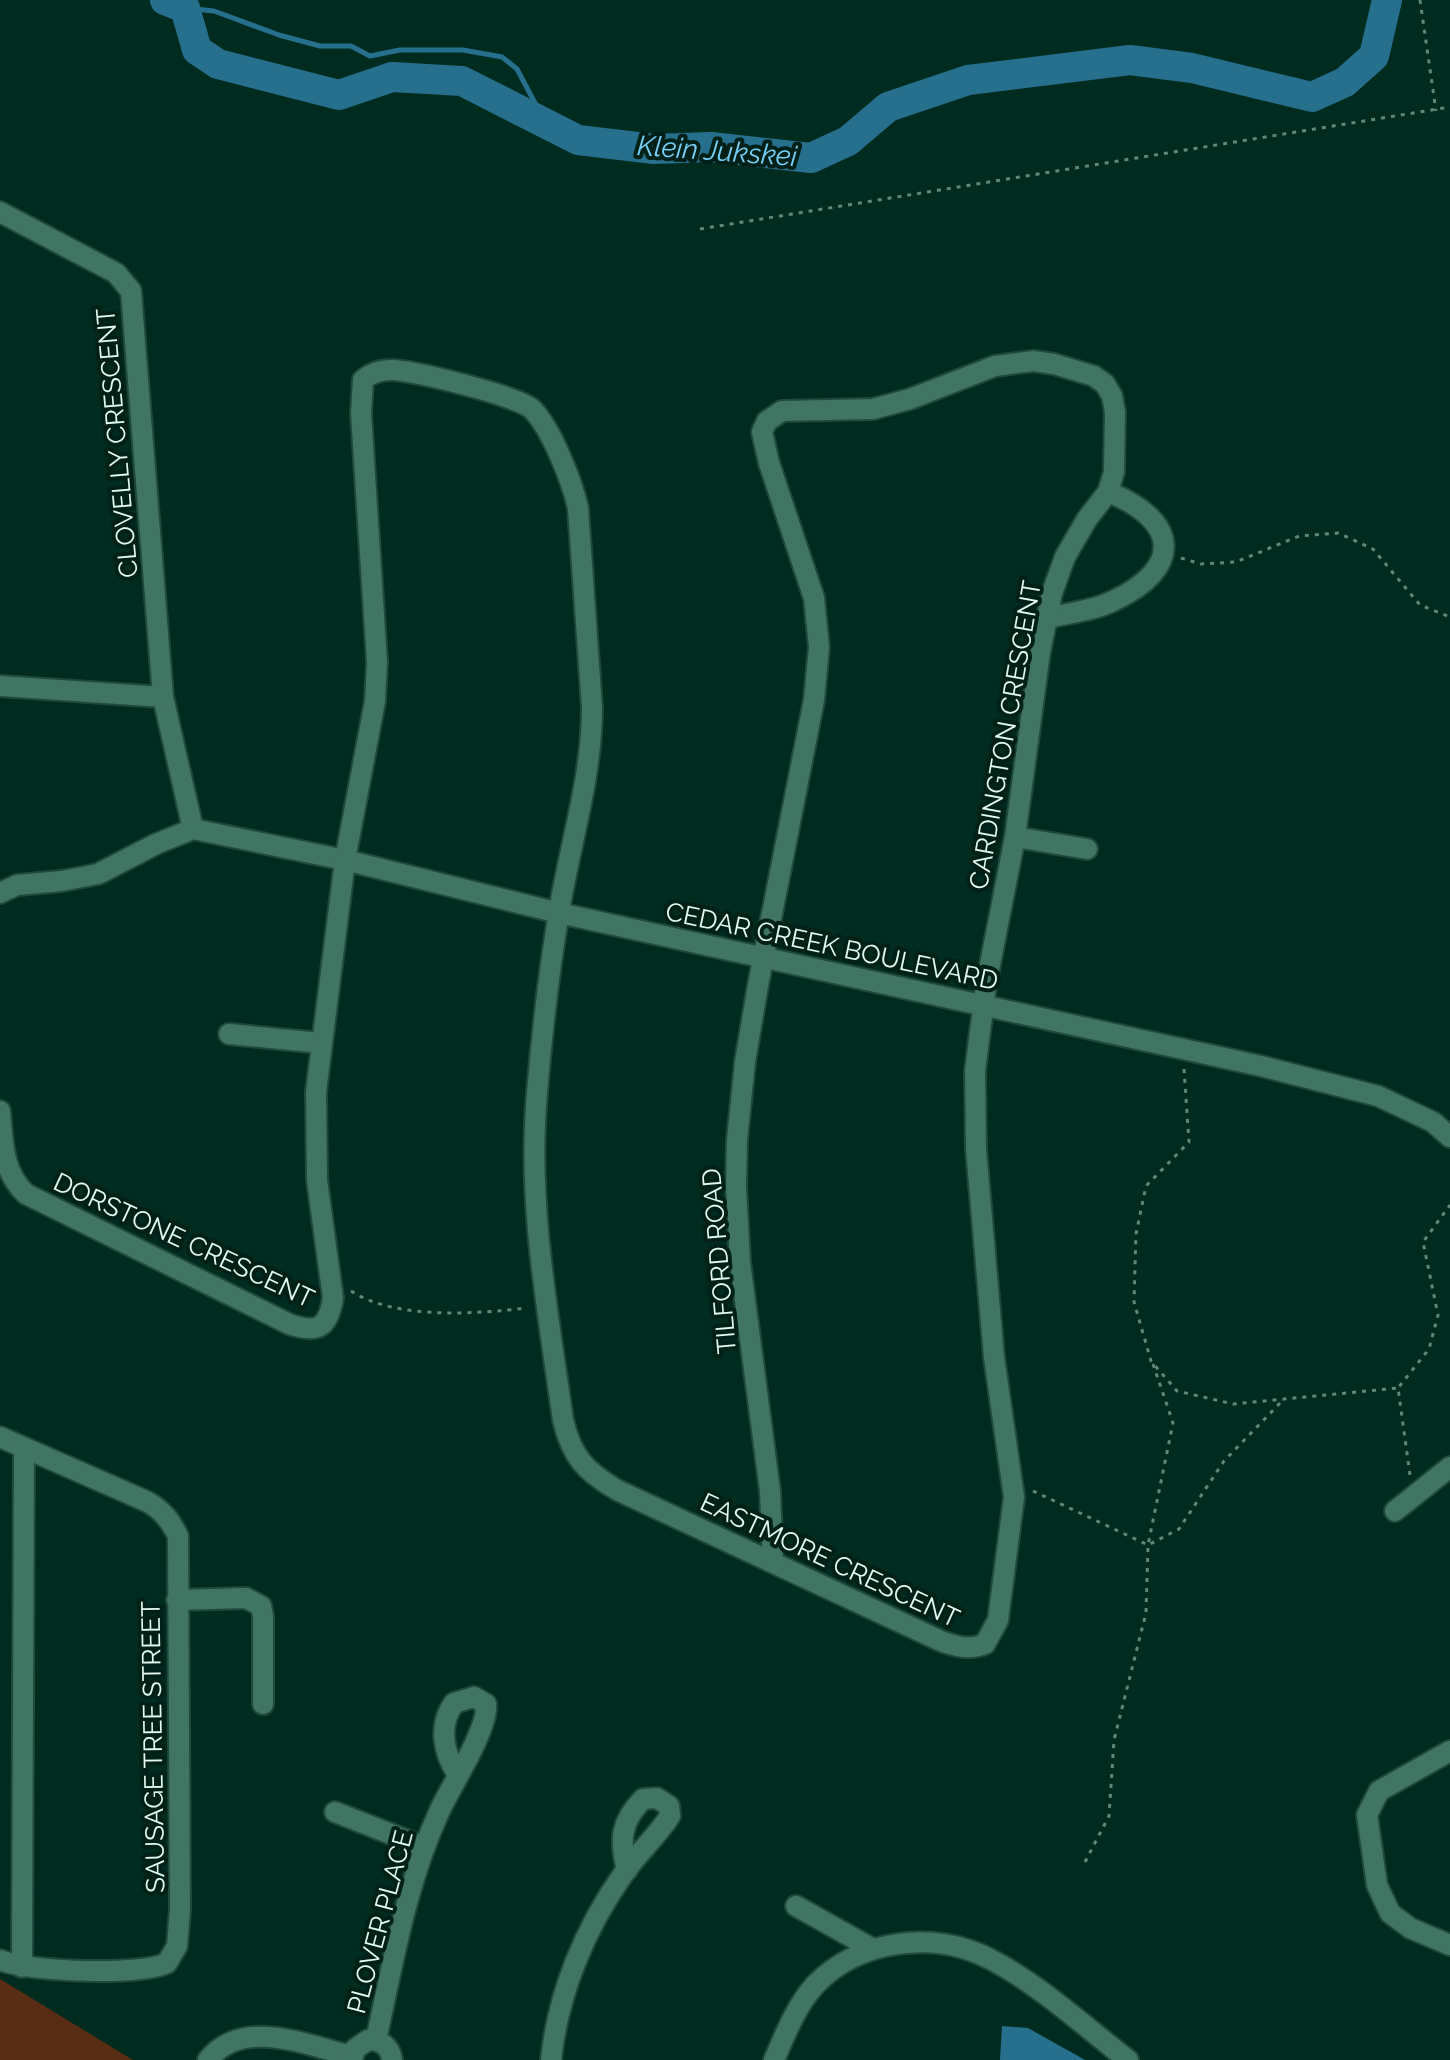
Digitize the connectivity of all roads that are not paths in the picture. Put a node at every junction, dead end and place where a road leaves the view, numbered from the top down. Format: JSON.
{"nodes":[{"id":1,"x":0,"y":212,"type":"edge"},
{"id":2,"x":1108,"y":492,"type":"junction"},
{"id":3,"x":1047,"y":618,"type":"junction"},
{"id":4,"x":0,"y":686,"type":"edge"},
{"id":5,"x":163,"y":697,"type":"junction"},
{"id":6,"x":193,"y":829,"type":"junction"},
{"id":7,"x":1015,"y":837,"type":"junction"},
{"id":8,"x":1087,"y":849,"type":"dead end"},
{"id":9,"x":345,"y":860,"type":"junction"},
{"id":10,"x":0,"y":893,"type":"edge"},
{"id":11,"x":559,"y":913,"type":"junction"},
{"id":12,"x":764,"y":956,"type":"junction"},
{"id":13,"x":983,"y":1006,"type":"junction"},
{"id":14,"x":229,"y":1034,"type":"dead end"},
{"id":15,"x":321,"y":1043,"type":"junction"},
{"id":16,"x":0,"y":1111,"type":"edge"},
{"id":17,"x":1450,"y":1137,"type":"edge"},
{"id":18,"x":0,"y":1437,"type":"edge"},
{"id":19,"x":24,"y":1449,"type":"junction"},
{"id":20,"x":1450,"y":1467,"type":"edge"},
{"id":21,"x":1395,"y":1511,"type":"dead end"},
{"id":22,"x":773,"y":1562,"type":"junction"},
{"id":23,"x":177,"y":1600,"type":"junction"},
{"id":24,"x":263,"y":1704,"type":"dead end"},
{"id":25,"x":1450,"y":1751,"type":"edge"},
{"id":26,"x":458,"y":1775,"type":"dead end"},
{"id":27,"x":335,"y":1812,"type":"dead end"},
{"id":28,"x":424,"y":1847,"type":"junction"},
{"id":29,"x":627,"y":1870,"type":"dead end"},
{"id":30,"x":796,"y":1906,"type":"dead end"},
{"id":31,"x":1450,"y":1945,"type":"edge"},
{"id":32,"x":873,"y":1949,"type":"junction"},
{"id":33,"x":0,"y":1960,"type":"edge"},
{"id":34,"x":22,"y":1967,"type":"junction"},
{"id":35,"x":376,"y":2040,"type":"junction"},
{"id":36,"x":352,"y":2058,"type":"edge"},
{"id":37,"x":208,"y":2060,"type":"edge"},
{"id":38,"x":392,"y":2060,"type":"edge"},
{"id":39,"x":551,"y":2060,"type":"edge"},
{"id":40,"x":774,"y":2060,"type":"edge"},
{"id":41,"x":1128,"y":2060,"type":"edge"}],
"edges":[{"from":1,"to":5,"type":"street","name":"CLOVELLY CRESCENT"},
{"from":2,"to":3,"type":"street","name":"CARDINGTON CRESCENT"},
{"from":2,"to":3,"type":"street"},
{"from":2,"to":12,"type":"street","name":"CARDINGTON CRESCENT"},
{"from":3,"to":7,"type":"street","name":"CARDINGTON CRESCENT"},
{"from":4,"to":5,"type":"street"},
{"from":5,"to":6,"type":"street","name":"CLOVELLY CRESCENT"},
{"from":6,"to":9,"type":"street","name":"CEDAR CREEK BOULEVARD"},
{"from":6,"to":10,"type":"street"},
{"from":7,"to":8,"type":"street"},
{"from":7,"to":13,"type":"street","name":"CARDINGTON CRESCENT"},
{"from":9,"to":11,"type":"street","name":"CEDAR CREEK BOULEVARD"},
{"from":9,"to":11,"type":"street","name":"DORSTONE CRESCENT"},
{"from":9,"to":15,"type":"street","name":"DORSTONE CRESCENT"},
{"from":11,"to":12,"type":"street","name":"CEDAR CREEK BOULEVARD"},
{"from":11,"to":22,"type":"street","name":"EASTMORE CRESCENT"},
{"from":12,"to":13,"type":"street","name":"CEDAR CREEK BOULEVARD"},
{"from":12,"to":22,"type":"street","name":"TILFORD ROAD"},
{"from":13,"to":17,"type":"street","name":"CEDAR CREEK BOULEVARD"},
{"from":13,"to":22,"type":"street","name":"EASTMORE CRESCENT"},
{"from":14,"to":15,"type":"street"},
{"from":15,"to":16,"type":"street","name":"DORSTONE CRESCENT"},
{"from":18,"to":19,"type":"street"},
{"from":19,"to":23,"type":"street","name":"SAUSAGE TREE STREET"},
{"from":19,"to":34,"type":"street"},
{"from":20,"to":21,"type":"street"},
{"from":23,"to":24,"type":"street"},
{"from":23,"to":34,"type":"street","name":"SAUSAGE TREE STREET"},
{"from":25,"to":31,"type":"street"},
{"from":26,"to":28,"type":"street","name":"PLOVER PLACE"},
{"from":27,"to":28,"type":"street"},
{"from":28,"to":35,"type":"street","name":"PLOVER PLACE"},
{"from":29,"to":39,"type":"street"},
{"from":30,"to":32,"type":"street"},
{"from":32,"to":40,"type":"street"},
{"from":32,"to":41,"type":"street"},
{"from":33,"to":34,"type":"street"},
{"from":35,"to":36,"type":"street"},
{"from":35,"to":38,"type":"street"},
{"from":36,"to":37,"type":"street"}]}
